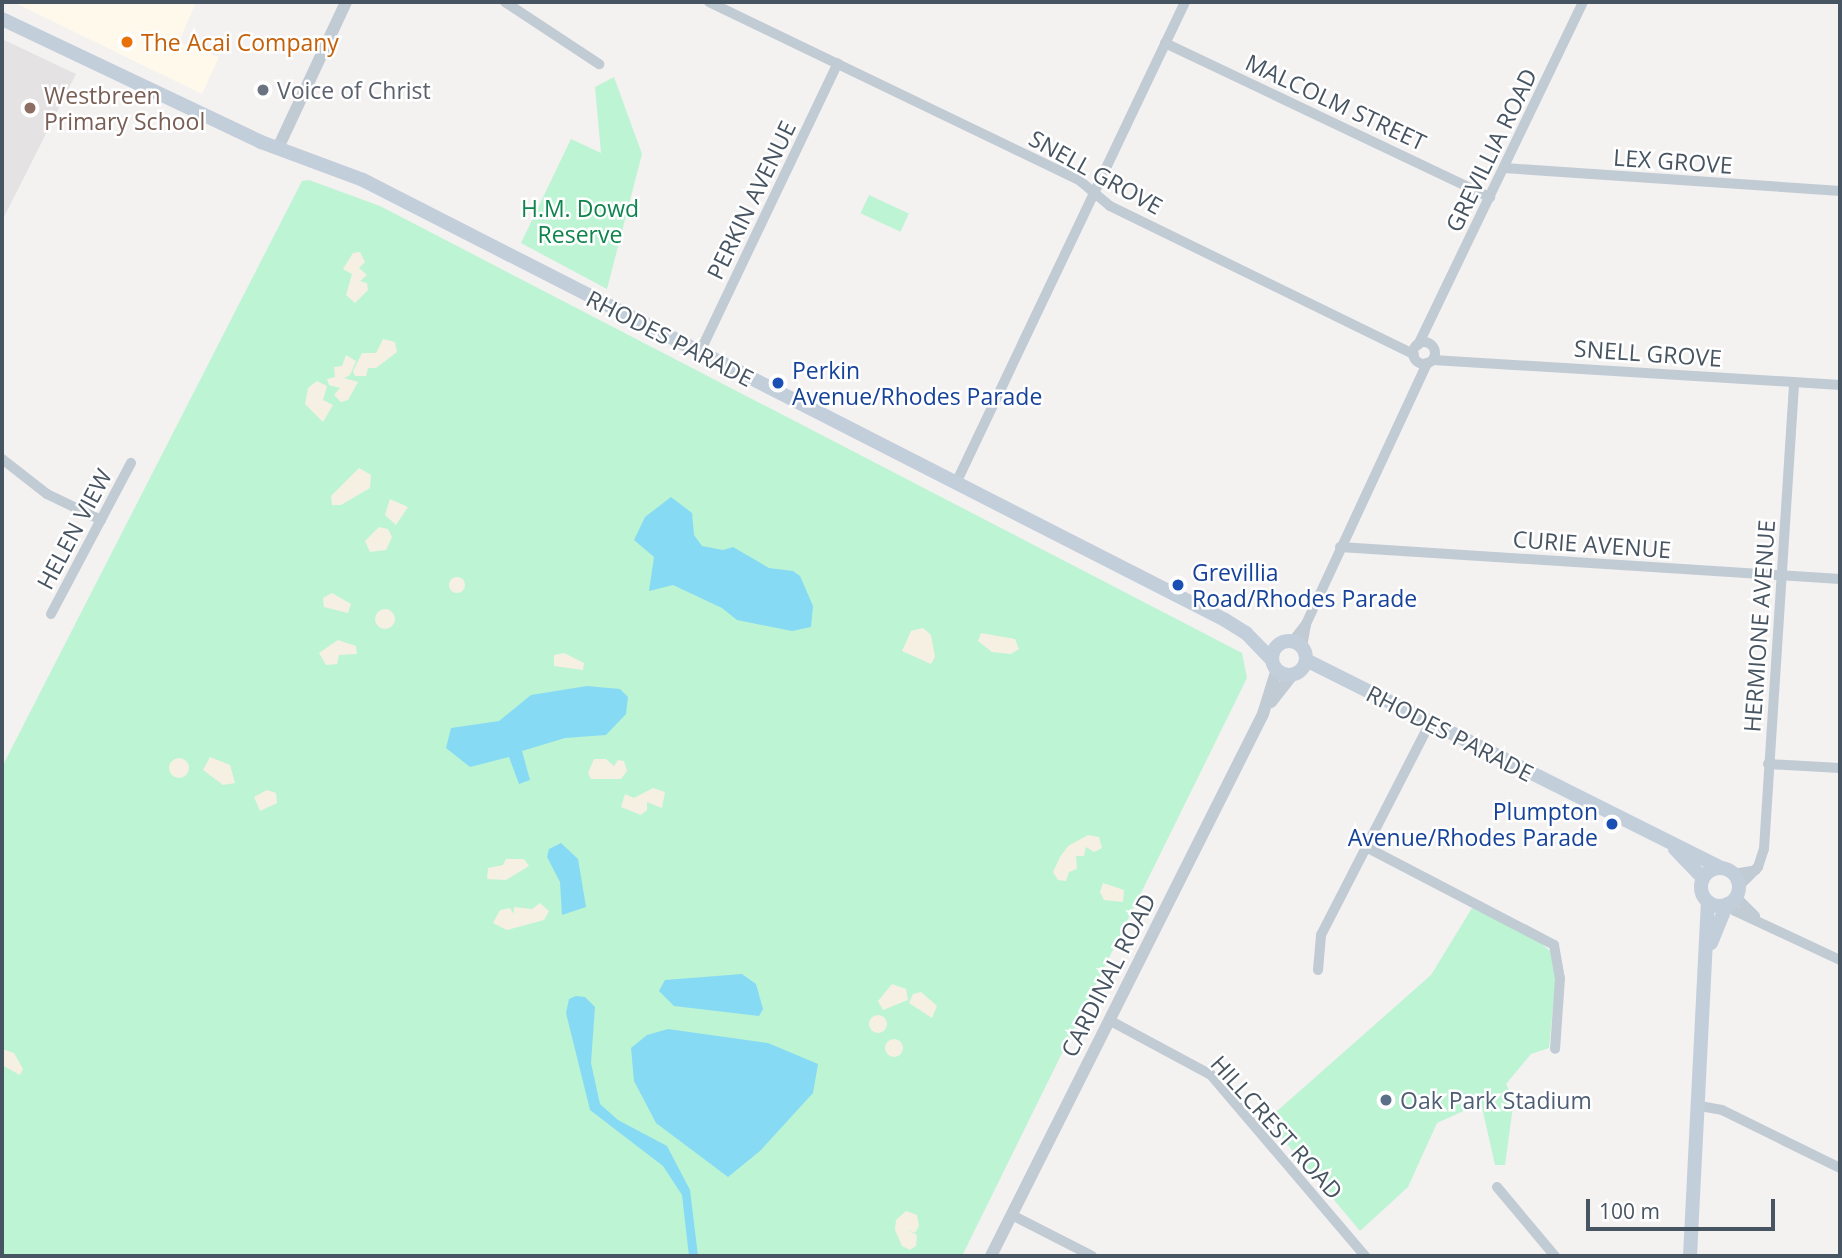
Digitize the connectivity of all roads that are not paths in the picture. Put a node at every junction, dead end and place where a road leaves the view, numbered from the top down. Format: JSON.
{"nodes":[{"id":1,"x":346,"y":2,"type":"edge"},
{"id":2,"x":505,"y":2,"type":"edge"},
{"id":3,"x":709,"y":2,"type":"edge"},
{"id":4,"x":1185,"y":2,"type":"edge"},
{"id":5,"x":1583,"y":2,"type":"edge"},
{"id":6,"x":2,"y":19,"type":"edge"},
{"id":7,"x":1165,"y":43,"type":"junction"},
{"id":8,"x":838,"y":63,"type":"junction"},
{"id":9,"x":599,"y":64,"type":"dead end"},
{"id":10,"x":278,"y":148,"type":"junction"},
{"id":11,"x":1504,"y":168,"type":"junction"},
{"id":12,"x":1840,"y":191,"type":"edge"},
{"id":13,"x":1094,"y":193,"type":"junction"},
{"id":14,"x":1490,"y":197,"type":"junction"},
{"id":15,"x":1424,"y":353,"type":"junction"},
{"id":16,"x":699,"y":354,"type":"junction"},
{"id":17,"x":1794,"y":382,"type":"junction"},
{"id":18,"x":1840,"y":385,"type":"edge"},
{"id":19,"x":2,"y":458,"type":"edge"},
{"id":20,"x":131,"y":463,"type":"dead end"},
{"id":21,"x":956,"y":483,"type":"junction"},
{"id":22,"x":101,"y":520,"type":"junction"},
{"id":23,"x":1340,"y":547,"type":"junction"},
{"id":24,"x":1782,"y":576,"type":"junction"},
{"id":25,"x":1840,"y":579,"type":"edge"},
{"id":26,"x":51,"y":614,"type":"dead end"},
{"id":27,"x":1246,"y":633,"type":"junction"},
{"id":28,"x":1295,"y":657,"type":"junction"},
{"id":29,"x":1274,"y":665,"type":"junction"},
{"id":30,"x":1263,"y":713,"type":"junction"},
{"id":31,"x":1430,"y":723,"type":"junction"},
{"id":32,"x":1768,"y":764,"type":"junction"},
{"id":33,"x":1840,"y":768,"type":"edge"},
{"id":34,"x":1671,"y":845,"type":"junction"},
{"id":35,"x":1366,"y":847,"type":"junction"},
{"id":36,"x":1703,"y":878,"type":"junction"},
{"id":37,"x":1731,"y":889,"type":"junction"},
{"id":38,"x":1708,"y":902,"type":"junction"},
{"id":39,"x":1709,"y":951,"type":"junction"},
{"id":40,"x":1840,"y":960,"type":"edge"},
{"id":41,"x":1318,"y":970,"type":"dead end"},
{"id":42,"x":1109,"y":1020,"type":"junction"},
{"id":43,"x":1555,"y":1049,"type":"dead end"},
{"id":44,"x":1700,"y":1106,"type":"junction"},
{"id":45,"x":1840,"y":1168,"type":"edge"},
{"id":46,"x":1497,"y":1187,"type":"dead end"},
{"id":47,"x":1012,"y":1215,"type":"junction"},
{"id":48,"x":991,"y":1256,"type":"edge"},
{"id":49,"x":1092,"y":1256,"type":"edge"},
{"id":50,"x":1365,"y":1256,"type":"edge"},
{"id":51,"x":1555,"y":1256,"type":"edge"},
{"id":52,"x":1690,"y":1256,"type":"edge"}],
"edges":[{"from":1,"to":10,"type":"street"},
{"from":2,"to":9,"type":"street"},
{"from":3,"to":8,"type":"street","name":"SNELL GROVE"},
{"from":4,"to":7,"type":"street"},
{"from":5,"to":11,"type":"street","name":"GREVILLIA ROAD"},
{"from":6,"to":10,"type":"main road","name":"RHODES PARADE"},
{"from":7,"to":13,"type":"street"},
{"from":7,"to":14,"type":"street","name":"MALCOLM STREET"},
{"from":8,"to":13,"type":"street","name":"SNELL GROVE"},
{"from":8,"to":16,"type":"street","name":"PERKIN AVENUE"},
{"from":10,"to":16,"type":"main road","name":"RHODES PARADE"},
{"from":11,"to":12,"type":"street","name":"LEX GROVE"},
{"from":11,"to":14,"type":"street","name":"GREVILLIA ROAD"},
{"from":13,"to":15,"type":"street","name":"SNELL GROVE"},
{"from":13,"to":21,"type":"street"},
{"from":14,"to":15,"type":"street","name":"GREVILLIA ROAD"},
{"from":15,"to":17,"type":"street","name":"SNELL GROVE"},
{"from":15,"to":23,"type":"street","name":"GREVILLIA ROAD"},
{"from":16,"to":21,"type":"main road","name":"RHODES PARADE"},
{"from":17,"to":18,"type":"street","name":"SNELL GROVE"},
{"from":17,"to":24,"type":"street","name":"HERMIONE AVENUE"},
{"from":19,"to":22,"type":"street"},
{"from":20,"to":22,"type":"street","name":"HELEN VIEW"},
{"from":21,"to":27,"type":"main road","name":"RHODES PARADE"},
{"from":22,"to":26,"type":"street","name":"HELEN VIEW"},
{"from":23,"to":24,"type":"street","name":"CURIE AVENUE"},
{"from":23,"to":28,"type":"street","name":"GREVILLIA ROAD"},
{"from":24,"to":25,"type":"street","name":"CURIE AVENUE"},
{"from":24,"to":32,"type":"street","name":"HERMIONE AVENUE"},
{"from":27,"to":28,"type":"main road","name":"RHODES PARADE"},
{"from":27,"to":29,"type":"main road","name":"RHODES PARADE"},
{"from":28,"to":29,"type":"main road"},
{"from":28,"to":29,"type":"main road"},
{"from":28,"to":30,"type":"street","name":"CARDINAL ROAD"},
{"from":28,"to":31,"type":"main road","name":"RHODES PARADE"},
{"from":29,"to":30,"type":"street","name":"CARDINAL ROAD"},
{"from":30,"to":42,"type":"street","name":"CARDINAL ROAD"},
{"from":31,"to":34,"type":"main road","name":"RHODES PARADE"},
{"from":31,"to":35,"type":"street"},
{"from":32,"to":33,"type":"street"},
{"from":32,"to":37,"type":"street","name":"HERMIONE AVENUE"},
{"from":34,"to":36,"type":"main road","name":"RHODES PARADE"},
{"from":34,"to":37,"type":"main road","name":"RHODES PARADE"},
{"from":35,"to":41,"type":"street"},
{"from":35,"to":43,"type":"street"},
{"from":36,"to":37,"type":"main road"},
{"from":36,"to":38,"type":"main road"},
{"from":37,"to":38,"type":"main road"},
{"from":37,"to":39,"type":"main road"},
{"from":37,"to":40,"type":"street"},
{"from":38,"to":39,"type":"main road"},
{"from":39,"to":44,"type":"main road"},
{"from":42,"to":47,"type":"street","name":"CARDINAL ROAD"},
{"from":42,"to":50,"type":"street","name":"HILLCREST ROAD"},
{"from":44,"to":45,"type":"street"},
{"from":44,"to":52,"type":"main road"},
{"from":46,"to":51,"type":"street"},
{"from":47,"to":48,"type":"street","name":"CARDINAL ROAD"},
{"from":47,"to":49,"type":"street"}]}
